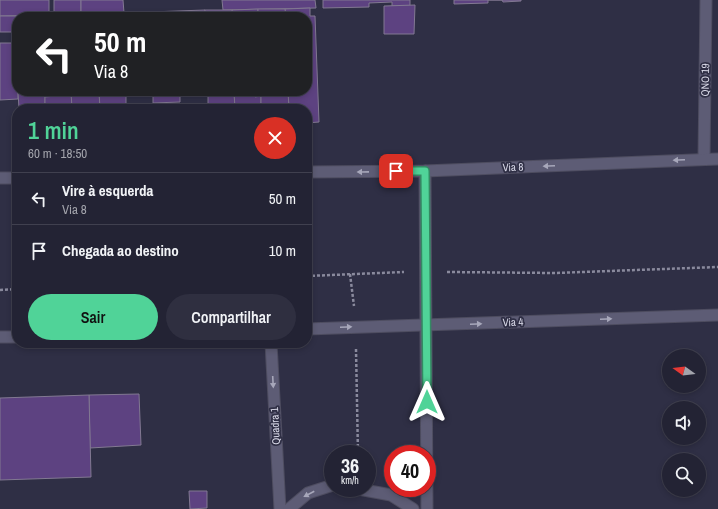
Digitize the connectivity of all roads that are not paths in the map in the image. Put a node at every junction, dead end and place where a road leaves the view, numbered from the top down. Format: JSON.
{"nodes":[{"id":1,"x":706,"y":0,"type":"edge"},
{"id":2,"x":704,"y":159,"type":"junction"},
{"id":3,"x":718,"y":159,"type":"edge"},
{"id":4,"x":425,"y":171,"type":"junction"},
{"id":5,"x":312,"y":172,"type":"edge"},
{"id":6,"x":0,"y":178,"type":"edge"},
{"id":7,"x":12,"y":178,"type":"edge"},
{"id":8,"x":718,"y":315,"type":"edge"},
{"id":9,"x":426,"y":326,"type":"junction"},
{"id":10,"x":312,"y":329,"type":"edge"},
{"id":11,"x":0,"y":337,"type":"edge"},
{"id":12,"x":12,"y":337,"type":"edge"},
{"id":13,"x":271,"y":348,"type":"edge"},
{"id":14,"x":324,"y":488,"type":"edge"},
{"id":15,"x":376,"y":492,"type":"edge"},
{"id":16,"x":280,"y":509,"type":"edge"},
{"id":17,"x":289,"y":509,"type":"edge"},
{"id":18,"x":413,"y":509,"type":"edge"},
{"id":19,"x":428,"y":509,"type":"edge"}],
"edges":[{"from":1,"to":2,"type":"main road","name":"QNO 19"},
{"from":2,"to":3,"type":"main road","name":"Via 8"},
{"from":2,"to":4,"type":"main road","name":"Via 8","one_way":true},
{"from":4,"to":5,"type":"main road","name":"Via 8","one_way":true},
{"from":4,"to":9,"type":"main road"},
{"from":6,"to":7,"type":"main road"},
{"from":9,"to":8,"type":"main road","name":"Via 4","one_way":true},
{"from":10,"to":9,"type":"main road","name":"Via 4","one_way":true},
{"from":9,"to":19,"type":"main road"},
{"from":11,"to":12,"type":"main road"},
{"from":13,"to":16,"type":"main road","name":"Quadra 1","one_way":true},
{"from":14,"to":17,"type":"main road","one_way":true},
{"from":15,"to":18,"type":"main road"}]}
